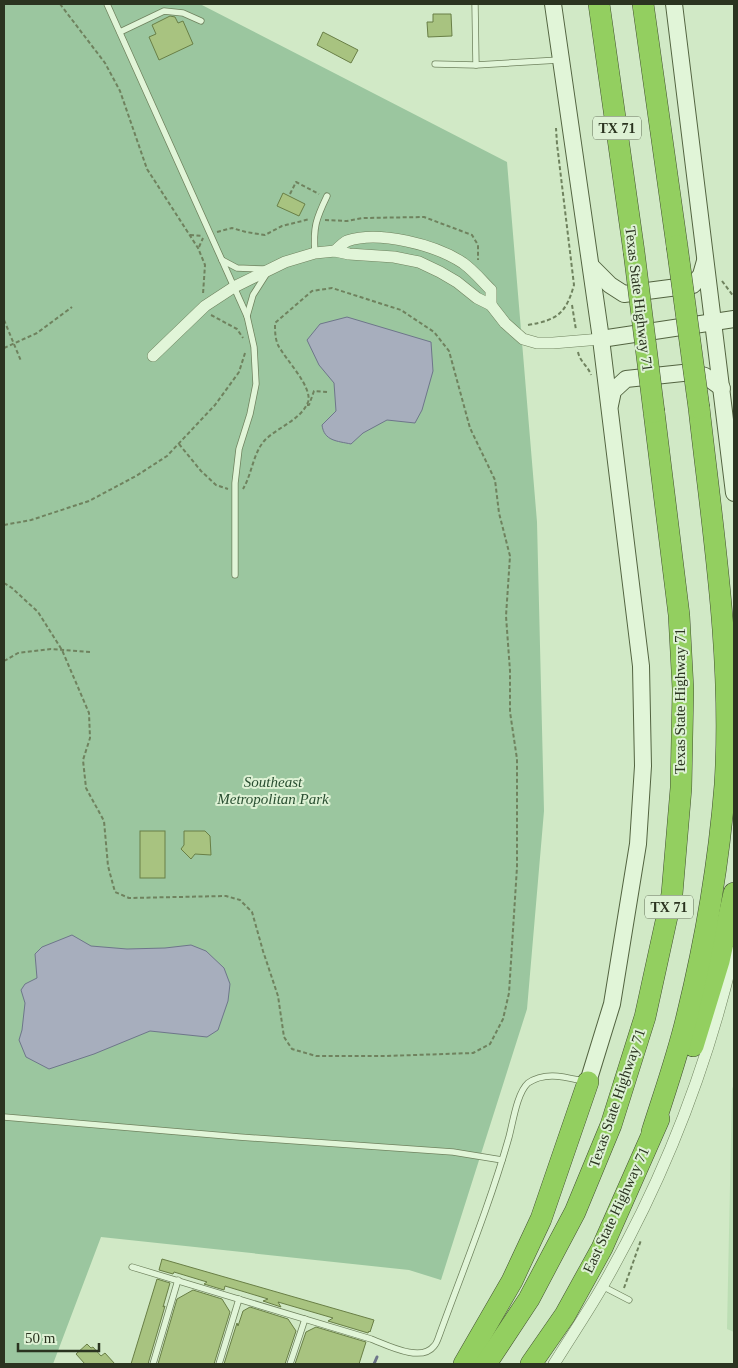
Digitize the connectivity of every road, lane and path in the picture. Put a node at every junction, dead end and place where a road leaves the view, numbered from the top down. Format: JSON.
{"nodes":[{"id":1,"x":60,"y":4,"type":"edge"},
{"id":2,"x":107,"y":4,"type":"edge"},
{"id":3,"x":475,"y":4,"type":"edge"},
{"id":4,"x":553,"y":4,"type":"edge"},
{"id":5,"x":599,"y":4,"type":"edge"},
{"id":6,"x":643,"y":4,"type":"edge"},
{"id":7,"x":674,"y":4,"type":"edge"},
{"id":8,"x":201,"y":21,"type":"dead end"},
{"id":9,"x":120,"y":32,"type":"junction"},
{"id":10,"x":561,"y":60,"type":"junction"},
{"id":11,"x":435,"y":64,"type":"dead end"},
{"id":12,"x":476,"y":65,"type":"junction"},
{"id":13,"x":556,"y":125,"type":"dead end"},
{"id":14,"x":290,"y":194,"type":"dead end"},
{"id":15,"x":324,"y":195,"type":"joint"},
{"id":16,"x":316,"y":220,"type":"junction"},
{"id":17,"x":189,"y":234,"type":"junction"},
{"id":18,"x":210,"y":234,"type":"junction"},
{"id":19,"x":422,"y":245,"type":"junction"},
{"id":20,"x":198,"y":248,"type":"junction"},
{"id":21,"x":335,"y":250,"type":"junction"},
{"id":22,"x":315,"y":253,"type":"junction"},
{"id":23,"x":706,"y":258,"type":"junction"},
{"id":24,"x":222,"y":260,"type":"junction"},
{"id":25,"x":419,"y":262,"type":"junction"},
{"id":26,"x":478,"y":262,"type":"dead end"},
{"id":27,"x":591,"y":266,"type":"junction"},
{"id":28,"x":270,"y":269,"type":"junction"},
{"id":29,"x":234,"y":287,"type":"junction"},
{"id":30,"x":491,"y":305,"type":"junction"},
{"id":31,"x":206,"y":306,"type":"junction"},
{"id":32,"x":72,"y":307,"type":"dead end"},
{"id":33,"x":247,"y":316,"type":"junction"},
{"id":34,"x":734,"y":319,"type":"edge"},
{"id":35,"x":4,"y":320,"type":"edge"},
{"id":36,"x":714,"y":321,"type":"junction"},
{"id":37,"x":528,"y":325,"type":"dead end"},
{"id":38,"x":243,"y":339,"type":"dead end"},
{"id":39,"x":601,"y":339,"type":"junction"},
{"id":40,"x":14,"y":344,"type":"junction"},
{"id":41,"x":4,"y":348,"type":"edge"},
{"id":42,"x":246,"y":350,"type":"dead end"},
{"id":43,"x":579,"y":354,"type":"dead end"},
{"id":44,"x":153,"y":356,"type":"dead end"},
{"id":45,"x":21,"y":361,"type":"dead end"},
{"id":46,"x":592,"y":376,"type":"dead end"},
{"id":47,"x":722,"y":388,"type":"junction"},
{"id":48,"x":327,"y":392,"type":"dead end"},
{"id":49,"x":306,"y":404,"type":"junction"},
{"id":50,"x":609,"y":406,"type":"junction"},
{"id":51,"x":179,"y":444,"type":"junction"},
{"id":52,"x":235,"y":491,"type":"junction"},
{"id":53,"x":734,"y":493,"type":"edge"},
{"id":54,"x":4,"y":525,"type":"edge"},
{"id":55,"x":235,"y":575,"type":"dead end"},
{"id":56,"x":4,"y":583,"type":"edge"},
{"id":57,"x":62,"y":650,"type":"junction"},
{"id":58,"x":90,"y":652,"type":"dead end"},
{"id":59,"x":4,"y":661,"type":"edge"},
{"id":60,"x":734,"y":893,"type":"edge"},
{"id":61,"x":734,"y":952,"type":"edge"},
{"id":62,"x":588,"y":1082,"type":"junction"},
{"id":63,"x":4,"y":1117,"type":"edge"},
{"id":64,"x":652,"y":1132,"type":"junction"},
{"id":65,"x":502,"y":1160,"type":"junction"},
{"id":66,"x":132,"y":1266,"type":"dead end"},
{"id":67,"x":178,"y":1280,"type":"junction"},
{"id":68,"x":602,"y":1286,"type":"junction"},
{"id":69,"x":239,"y":1299,"type":"junction"},
{"id":70,"x":629,"y":1300,"type":"dead end"},
{"id":71,"x":305,"y":1319,"type":"junction"},
{"id":72,"x":153,"y":1364,"type":"edge"},
{"id":73,"x":219,"y":1364,"type":"edge"},
{"id":74,"x":290,"y":1364,"type":"edge"},
{"id":75,"x":464,"y":1364,"type":"edge"},
{"id":76,"x":486,"y":1364,"type":"edge"},
{"id":77,"x":531,"y":1364,"type":"edge"},
{"id":78,"x":554,"y":1364,"type":"edge"}],
"edges":[{"from":1,"to":17,"type":"path"},
{"from":2,"to":9,"type":"lane"},
{"from":3,"to":12,"type":"lane"},
{"from":4,"to":10,"type":"street"},
{"from":5,"to":76,"type":"highway","name":"Texas State Highway 71","number":"TX 71","bridge":true},
{"from":6,"to":64,"type":"highway","number":"TX 71","bridge":true},
{"from":7,"to":23,"type":"street"},
{"from":8,"to":9,"type":"lane"},
{"from":9,"to":18,"type":"lane"},
{"from":10,"to":12,"type":"lane"},
{"from":10,"to":27,"type":"street"},
{"from":11,"to":12,"type":"lane"},
{"from":13,"to":37,"type":"path"},
{"from":14,"to":15,"type":"path"},
{"from":15,"to":16,"type":"lane"},
{"from":16,"to":18,"type":"path"},
{"from":16,"to":22,"type":"lane"},
{"from":16,"to":26,"type":"path"},
{"from":17,"to":20,"type":"path"},
{"from":17,"to":20,"type":"path"},
{"from":18,"to":24,"type":"lane"},
{"from":19,"to":21,"type":"street"},
{"from":19,"to":25,"type":"street"},
{"from":19,"to":30,"type":"street"},
{"from":20,"to":31,"type":"path"},
{"from":21,"to":22,"type":"street"},
{"from":21,"to":25,"type":"street"},
{"from":22,"to":28,"type":"street"},
{"from":23,"to":27,"type":"street"},
{"from":23,"to":36,"type":"street"},
{"from":24,"to":28,"type":"lane"},
{"from":24,"to":29,"type":"lane"},
{"from":25,"to":30,"type":"street"},
{"from":27,"to":39,"type":"street"},
{"from":28,"to":29,"type":"street"},
{"from":28,"to":33,"type":"lane"},
{"from":29,"to":31,"type":"street"},
{"from":29,"to":33,"type":"lane"},
{"from":30,"to":39,"type":"street"},
{"from":31,"to":38,"type":"path"},
{"from":31,"to":44,"type":"street"},
{"from":32,"to":40,"type":"path"},
{"from":33,"to":52,"type":"lane"},
{"from":34,"to":36,"type":"street"},
{"from":35,"to":40,"type":"path"},
{"from":36,"to":39,"type":"street"},
{"from":36,"to":47,"type":"street"},
{"from":39,"to":50,"type":"street"},
{"from":40,"to":41,"type":"path"},
{"from":40,"to":45,"type":"path"},
{"from":42,"to":51,"type":"path"},
{"from":43,"to":46,"type":"path"},
{"from":47,"to":50,"type":"street"},
{"from":47,"to":53,"type":"street"},
{"from":48,"to":49,"type":"path"},
{"from":49,"to":52,"type":"path"},
{"from":49,"to":57,"type":"path"},
{"from":50,"to":62,"type":"street"},
{"from":51,"to":52,"type":"path"},
{"from":51,"to":54,"type":"path"},
{"from":52,"to":55,"type":"lane"},
{"from":56,"to":57,"type":"path"},
{"from":57,"to":58,"type":"path"},
{"from":57,"to":59,"type":"path"},
{"from":60,"to":64,"type":"highway"},
{"from":61,"to":68,"type":"street"},
{"from":62,"to":65,"type":"lane"},
{"from":62,"to":75,"type":"highway"},
{"from":63,"to":65,"type":"lane"},
{"from":64,"to":77,"type":"highway","name":"East State Highway 71","number":"TX 71"},
{"from":65,"to":71,"type":"lane"},
{"from":66,"to":67,"type":"lane"},
{"from":67,"to":69,"type":"lane"},
{"from":67,"to":72,"type":"lane"},
{"from":68,"to":70,"type":"lane"},
{"from":68,"to":78,"type":"street"},
{"from":69,"to":71,"type":"lane"},
{"from":69,"to":73,"type":"lane"},
{"from":71,"to":74,"type":"lane"}]}
